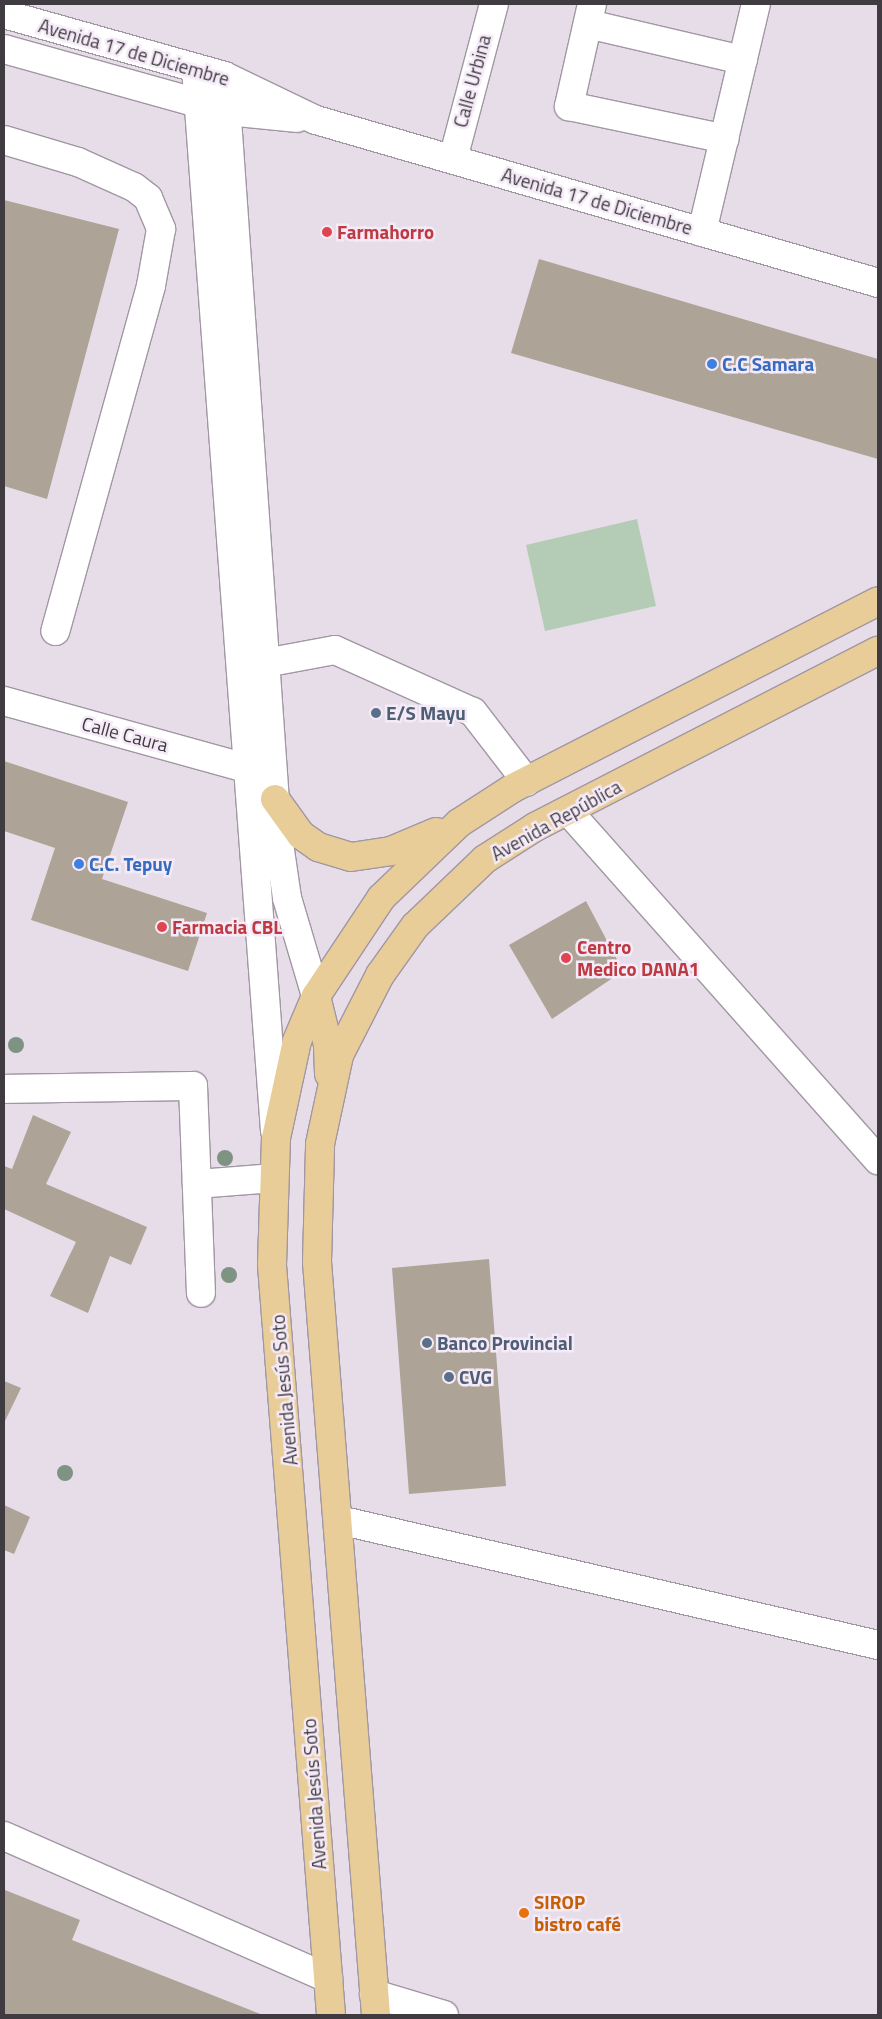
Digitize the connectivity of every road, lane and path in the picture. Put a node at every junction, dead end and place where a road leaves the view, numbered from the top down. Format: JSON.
{"nodes":[{"id":1,"x":494,"y":4,"type":"edge"},
{"id":2,"x":756,"y":4,"type":"edge"},
{"id":3,"x":4,"y":14,"type":"edge"},
{"id":4,"x":590,"y":14,"type":"edge"},
{"id":5,"x":4,"y":50,"type":"edge"},
{"id":6,"x":743,"y":60,"type":"junction"},
{"id":7,"x":196,"y":68,"type":"junction"},
{"id":8,"x":224,"y":76,"type":"junction"},
{"id":9,"x":198,"y":104,"type":"junction"},
{"id":10,"x":226,"y":111,"type":"junction"},
{"id":11,"x":316,"y":120,"type":"junction"},
{"id":12,"x":724,"y":139,"type":"junction"},
{"id":13,"x":4,"y":140,"type":"edge"},
{"id":14,"x":452,"y":159,"type":"junction"},
{"id":15,"x":702,"y":232,"type":"junction"},
{"id":16,"x":878,"y":283,"type":"edge"},
{"id":17,"x":878,"y":601,"type":"edge"},
{"id":18,"x":55,"y":631,"type":"dead end"},
{"id":19,"x":878,"y":651,"type":"edge"},
{"id":20,"x":265,"y":663,"type":"junction"},
{"id":21,"x":4,"y":701,"type":"edge"},
{"id":22,"x":246,"y":768,"type":"junction"},
{"id":23,"x":527,"y":782,"type":"junction"},
{"id":24,"x":275,"y":799,"type":"junction"},
{"id":25,"x":568,"y":811,"type":"junction"},
{"id":26,"x":458,"y":823,"type":"junction"},
{"id":27,"x":316,"y":996,"type":"junction"},
{"id":28,"x":4,"y":1090,"type":"edge"},
{"id":29,"x":330,"y":1090,"type":"junction"},
{"id":30,"x":276,"y":1138,"type":"junction"},
{"id":31,"x":878,"y":1160,"type":"edge"},
{"id":32,"x":272,"y":1178,"type":"junction"},
{"id":33,"x":197,"y":1184,"type":"junction"},
{"id":34,"x":201,"y":1293,"type":"dead end"},
{"id":35,"x":339,"y":1520,"type":"junction"},
{"id":36,"x":878,"y":1645,"type":"edge"},
{"id":37,"x":4,"y":1836,"type":"edge"},
{"id":38,"x":328,"y":1978,"type":"junction"},
{"id":39,"x":375,"y":2004,"type":"edge"},
{"id":40,"x":331,"y":2015,"type":"edge"},
{"id":41,"x":444,"y":2015,"type":"edge"}],
"edges":[{"from":1,"to":14,"type":"street","name":"Calle Urbina"},
{"from":2,"to":6,"type":"street"},
{"from":3,"to":7,"type":"street","name":"Avenida 17 de Diciembre"},
{"from":4,"to":6,"type":"street"},
{"from":4,"to":12,"type":"street"},
{"from":5,"to":9,"type":"street","name":"Avenida 17 de Diciembre"},
{"from":6,"to":12,"type":"street"},
{"from":7,"to":8,"type":"street","name":"Avenida 17 de Diciembre"},
{"from":7,"to":9,"type":"street"},
{"from":8,"to":10,"type":"street"},
{"from":8,"to":11,"type":"street","name":"Avenida 17 de Diciembre"},
{"from":9,"to":10,"type":"street","name":"Avenida 17 de Diciembre"},
{"from":9,"to":22,"type":"street"},
{"from":10,"to":11,"type":"street","name":"Avenida 17 de Diciembre"},
{"from":10,"to":20,"type":"street"},
{"from":11,"to":14,"type":"street","name":"Avenida 17 de Diciembre"},
{"from":12,"to":15,"type":"street"},
{"from":13,"to":18,"type":"street"},
{"from":14,"to":15,"type":"street","name":"Avenida 17 de Diciembre"},
{"from":15,"to":16,"type":"street","name":"Avenida 17 de Diciembre"},
{"from":17,"to":23,"type":"main road"},
{"from":19,"to":25,"type":"main road","name":"Avenida República"},
{"from":20,"to":23,"type":"street"},
{"from":20,"to":24,"type":"street"},
{"from":21,"to":22,"type":"street","name":"Calle Caura"},
{"from":22,"to":30,"type":"street"},
{"from":23,"to":26,"type":"main road"},
{"from":24,"to":26,"type":"main road"},
{"from":24,"to":27,"type":"street"},
{"from":25,"to":29,"type":"main road","name":"Avenida República"},
{"from":25,"to":31,"type":"street"},
{"from":26,"to":27,"type":"main road","name":"Avenida Jesús Soto"},
{"from":27,"to":29,"type":"main road"},
{"from":27,"to":30,"type":"main road","name":"Avenida Jesús Soto"},
{"from":28,"to":33,"type":"street"},
{"from":29,"to":35,"type":"main road"},
{"from":30,"to":32,"type":"main road","name":"Avenida Jesús Soto"},
{"from":32,"to":33,"type":"street"},
{"from":32,"to":38,"type":"main road","name":"Avenida Jesús Soto"},
{"from":33,"to":34,"type":"street"},
{"from":35,"to":36,"type":"street"},
{"from":35,"to":39,"type":"main road"},
{"from":37,"to":38,"type":"street"},
{"from":38,"to":40,"type":"main road","name":"Avenida Jesús Soto"},
{"from":39,"to":41,"type":"street"}]}
